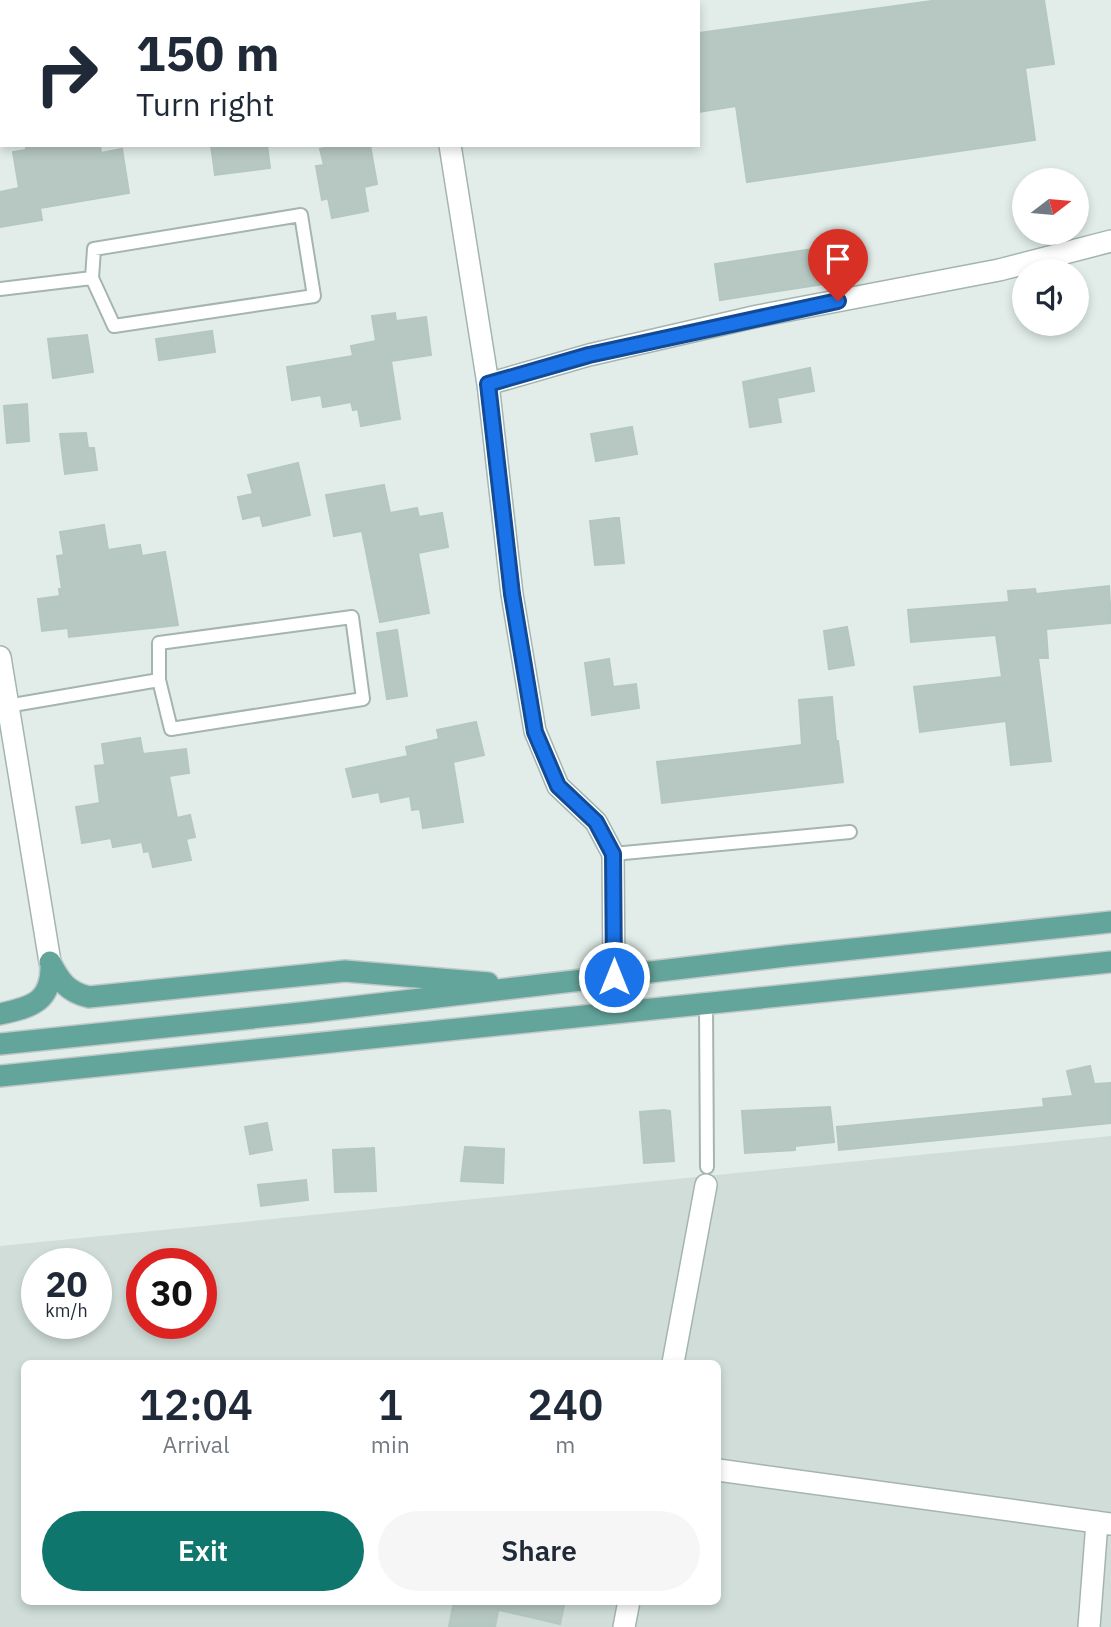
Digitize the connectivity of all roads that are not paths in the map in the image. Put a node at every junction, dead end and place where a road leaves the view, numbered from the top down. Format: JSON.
{"nodes":[{"id":1,"x":450,"y":147,"type":"edge"},
{"id":2,"x":1111,"y":241,"type":"edge"},
{"id":3,"x":92,"y":278,"type":"junction"},
{"id":4,"x":0,"y":289,"type":"edge"},
{"id":5,"x":488,"y":384,"type":"junction"},
{"id":6,"x":0,"y":657,"type":"edge"},
{"id":7,"x":159,"y":680,"type":"junction"},
{"id":8,"x":4,"y":694,"type":"edge"},
{"id":9,"x":850,"y":832,"type":"dead end"},
{"id":10,"x":613,"y":854,"type":"junction"},
{"id":11,"x":1111,"y":922,"type":"edge"},
{"id":12,"x":1111,"y":961,"type":"edge"},
{"id":13,"x":50,"y":962,"type":"junction"},
{"id":14,"x":614,"y":977,"type":"junction"},
{"id":15,"x":536,"y":987,"type":"junction"},
{"id":16,"x":706,"y":1005,"type":"junction"},
{"id":17,"x":0,"y":1014,"type":"edge"},
{"id":18,"x":0,"y":1044,"type":"edge"},
{"id":19,"x":0,"y":1076,"type":"edge"},
{"id":20,"x":706,"y":1176,"type":"joint"},
{"id":21,"x":674,"y":1360,"type":"edge"},
{"id":22,"x":721,"y":1470,"type":"edge"},
{"id":23,"x":1104,"y":1523,"type":"edge"},
{"id":24,"x":628,"y":1605,"type":"edge"},
{"id":25,"x":624,"y":1627,"type":"edge"},
{"id":26,"x":1089,"y":1627,"type":"edge"}],
"edges":[{"from":1,"to":5,"type":"street"},
{"from":2,"to":5,"type":"street"},
{"from":3,"to":3,"type":"lane"},
{"from":3,"to":4,"type":"lane"},
{"from":5,"to":10,"type":"street"},
{"from":6,"to":8,"type":"street"},
{"from":7,"to":7,"type":"lane"},
{"from":7,"to":8,"type":"lane"},
{"from":8,"to":13,"type":"street"},
{"from":9,"to":10,"type":"lane"},
{"from":10,"to":14,"type":"street"},
{"from":11,"to":14,"type":"main road"},
{"from":12,"to":16,"type":"main road"},
{"from":13,"to":15,"type":"main road"},
{"from":13,"to":17,"type":"main road"},
{"from":14,"to":15,"type":"main road"},
{"from":15,"to":18,"type":"main road"},
{"from":16,"to":19,"type":"main road"},
{"from":16,"to":20,"type":"lane"},
{"from":20,"to":21,"type":"street"},
{"from":22,"to":23,"type":"street"},
{"from":23,"to":26,"type":"street"},
{"from":24,"to":25,"type":"street"}]}
